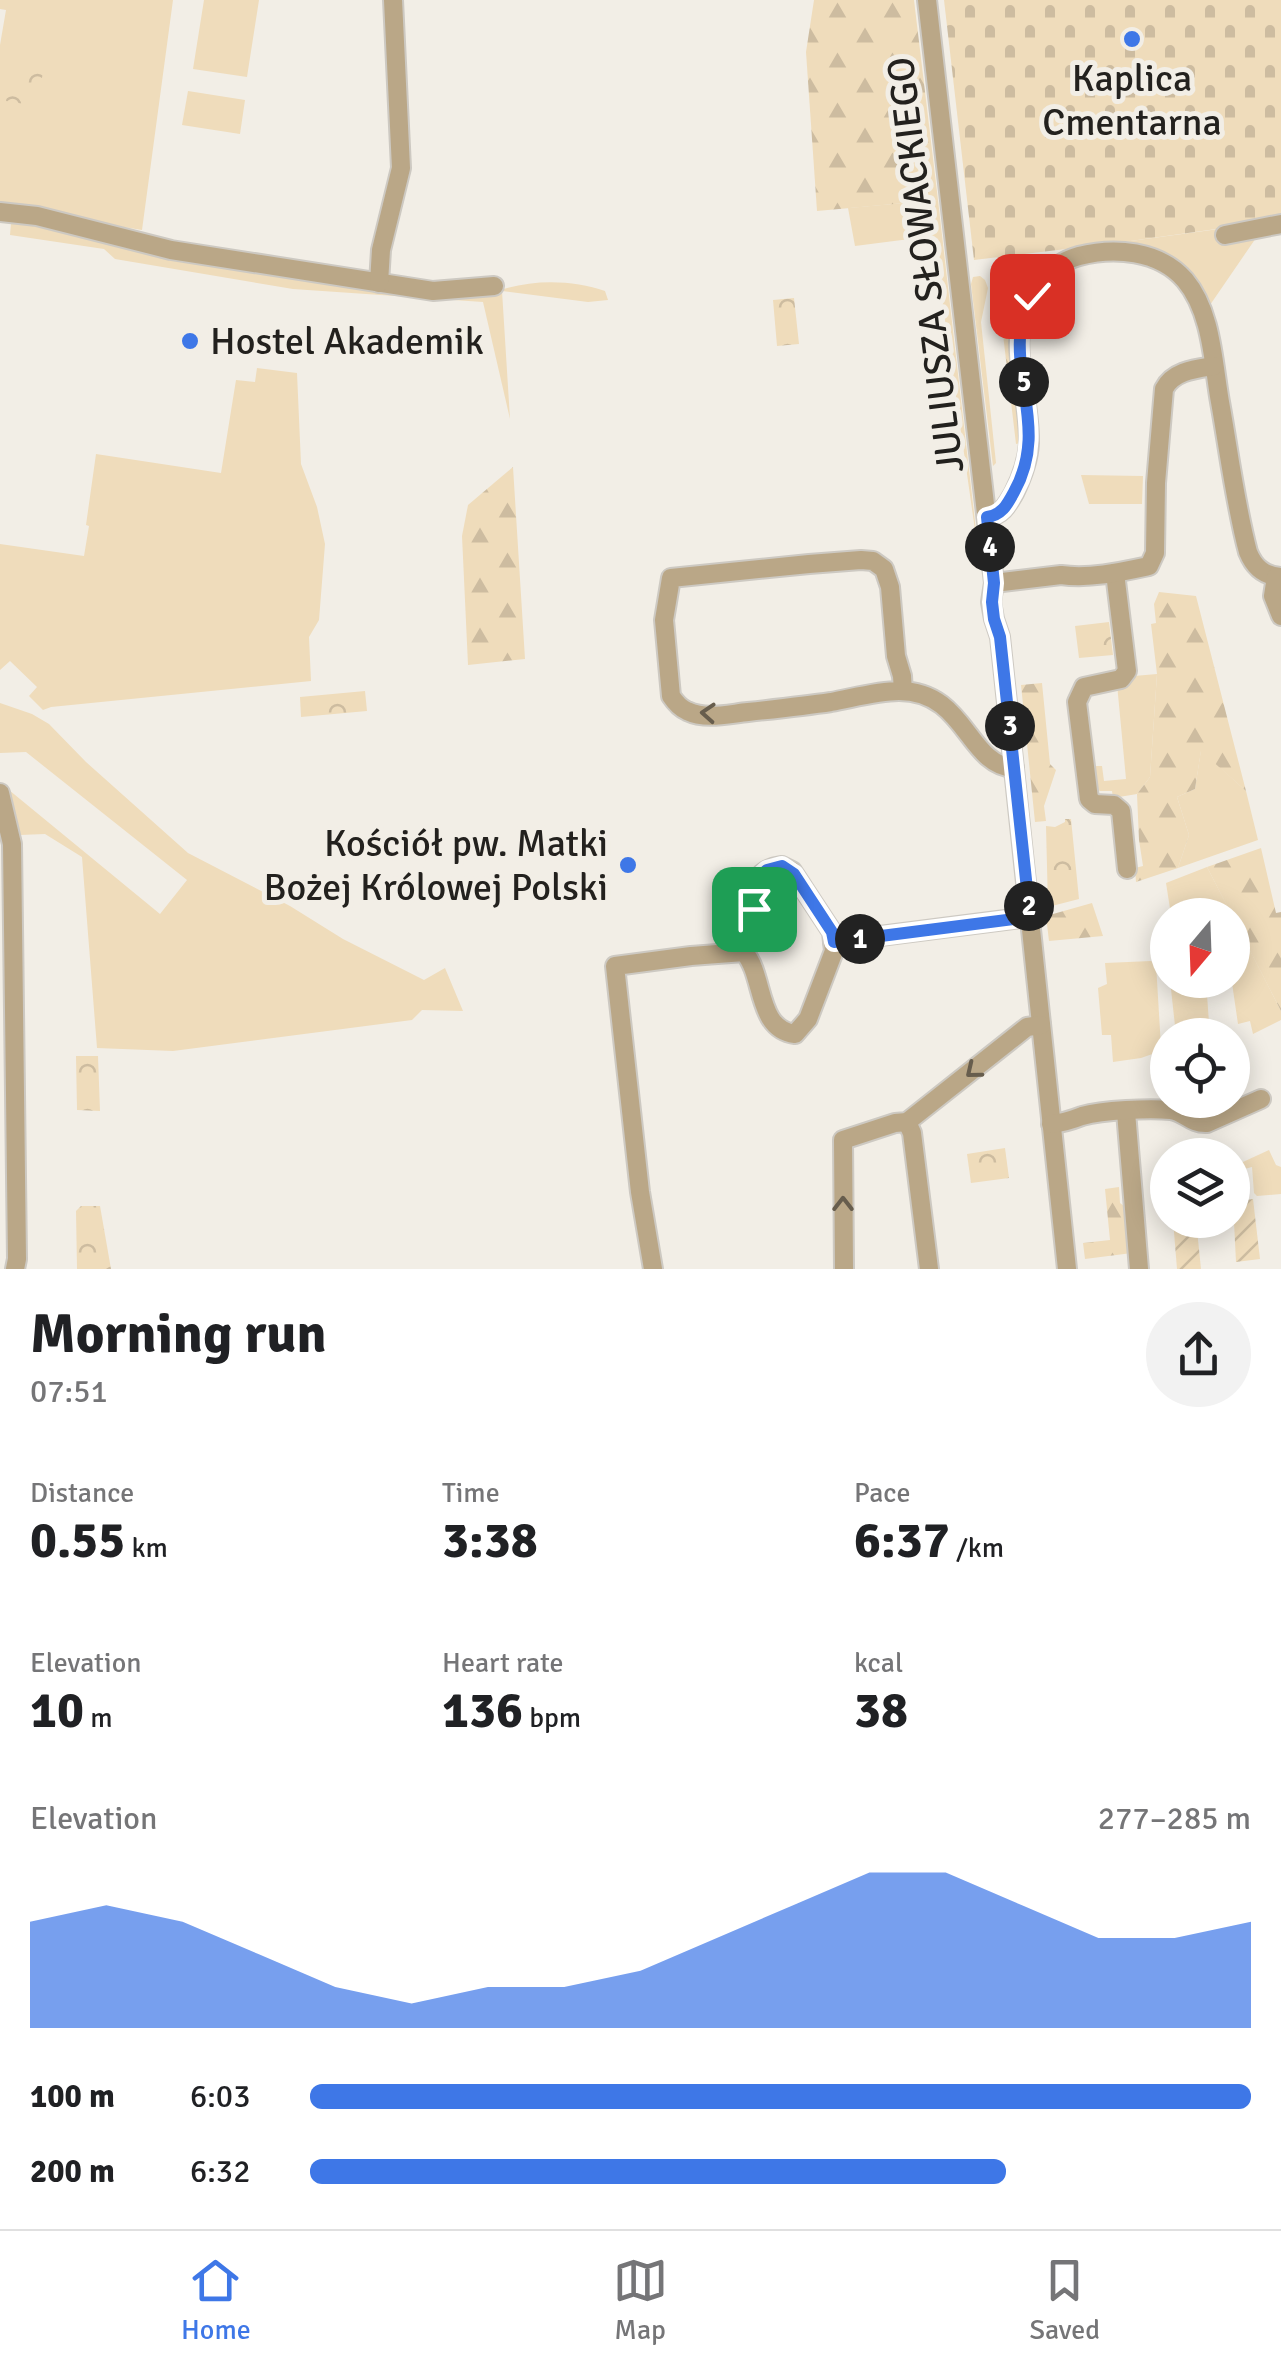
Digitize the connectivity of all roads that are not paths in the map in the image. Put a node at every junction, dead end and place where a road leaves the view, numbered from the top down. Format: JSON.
{"nodes":[{"id":1,"x":392,"y":0,"type":"edge"},
{"id":2,"x":927,"y":0,"type":"edge"},
{"id":3,"x":0,"y":212,"type":"edge"},
{"id":4,"x":1281,"y":224,"type":"edge"},
{"id":5,"x":1225,"y":235,"type":"dead end"},
{"id":6,"x":379,"y":283,"type":"junction"},
{"id":7,"x":494,"y":286,"type":"dead end"},
{"id":8,"x":1214,"y":366,"type":"junction"},
{"id":9,"x":987,"y":517,"type":"junction"},
{"id":10,"x":1115,"y":574,"type":"junction"},
{"id":11,"x":1278,"y":577,"type":"edge"},
{"id":12,"x":994,"y":583,"type":"junction"},
{"id":13,"x":1281,"y":616,"type":"edge"},
{"id":14,"x":903,"y":691,"type":"junction"},
{"id":15,"x":1014,"y":768,"type":"junction"},
{"id":16,"x":0,"y":794,"type":"edge"},
{"id":17,"x":1127,"y":868,"type":"dead end"},
{"id":18,"x":1030,"y":917,"type":"junction"},
{"id":19,"x":834,"y":942,"type":"junction"},
{"id":20,"x":744,"y":952,"type":"junction"},
{"id":21,"x":1040,"y":1025,"type":"junction"},
{"id":22,"x":1261,"y":1099,"type":"dead end"},
{"id":23,"x":1126,"y":1112,"type":"junction"},
{"id":24,"x":907,"y":1122,"type":"junction"},
{"id":25,"x":1051,"y":1124,"type":"junction"},
{"id":26,"x":15,"y":1269,"type":"edge"},
{"id":27,"x":653,"y":1269,"type":"edge"},
{"id":28,"x":844,"y":1269,"type":"edge"},
{"id":29,"x":929,"y":1269,"type":"edge"},
{"id":30,"x":1068,"y":1269,"type":"edge"},
{"id":31,"x":1139,"y":1269,"type":"edge"}],
"edges":[{"from":1,"to":6,"type":"street"},
{"from":2,"to":9,"type":"street","name":"JULIUSZA SŁOWACKIEGO"},
{"from":3,"to":6,"type":"street"},
{"from":4,"to":5,"type":"street"},
{"from":6,"to":7,"type":"street"},
{"from":8,"to":9,"type":"street"},
{"from":8,"to":10,"type":"street"},
{"from":8,"to":11,"type":"street"},
{"from":9,"to":12,"type":"street","name":"JULIUSZA SŁOWACKIEGO"},
{"from":10,"to":12,"type":"street"},
{"from":10,"to":17,"type":"street"},
{"from":11,"to":13,"type":"street"},
{"from":12,"to":15,"type":"street","name":"JULIUSZA SŁOWACKIEGO"},
{"from":14,"to":14,"type":"street","one_way":true},
{"from":14,"to":15,"type":"street"},
{"from":15,"to":18,"type":"street","name":"JULIUSZA SŁOWACKIEGO"},
{"from":16,"to":26,"type":"street"},
{"from":18,"to":19,"type":"street"},
{"from":18,"to":21,"type":"street","name":"JULIUSZA SŁOWACKIEGO"},
{"from":19,"to":20,"type":"street"},
{"from":19,"to":20,"type":"street"},
{"from":20,"to":27,"type":"street"},
{"from":21,"to":24,"type":"street","one_way":true},
{"from":21,"to":25,"type":"street","name":"JULIUSZA SŁOWACKIEGO"},
{"from":22,"to":23,"type":"street"},
{"from":23,"to":25,"type":"street"},
{"from":23,"to":31,"type":"street"},
{"from":28,"to":24,"type":"street","one_way":true},
{"from":24,"to":29,"type":"street"},
{"from":25,"to":30,"type":"street","name":"JULIUSZA SŁOWACKIEGO"}]}
